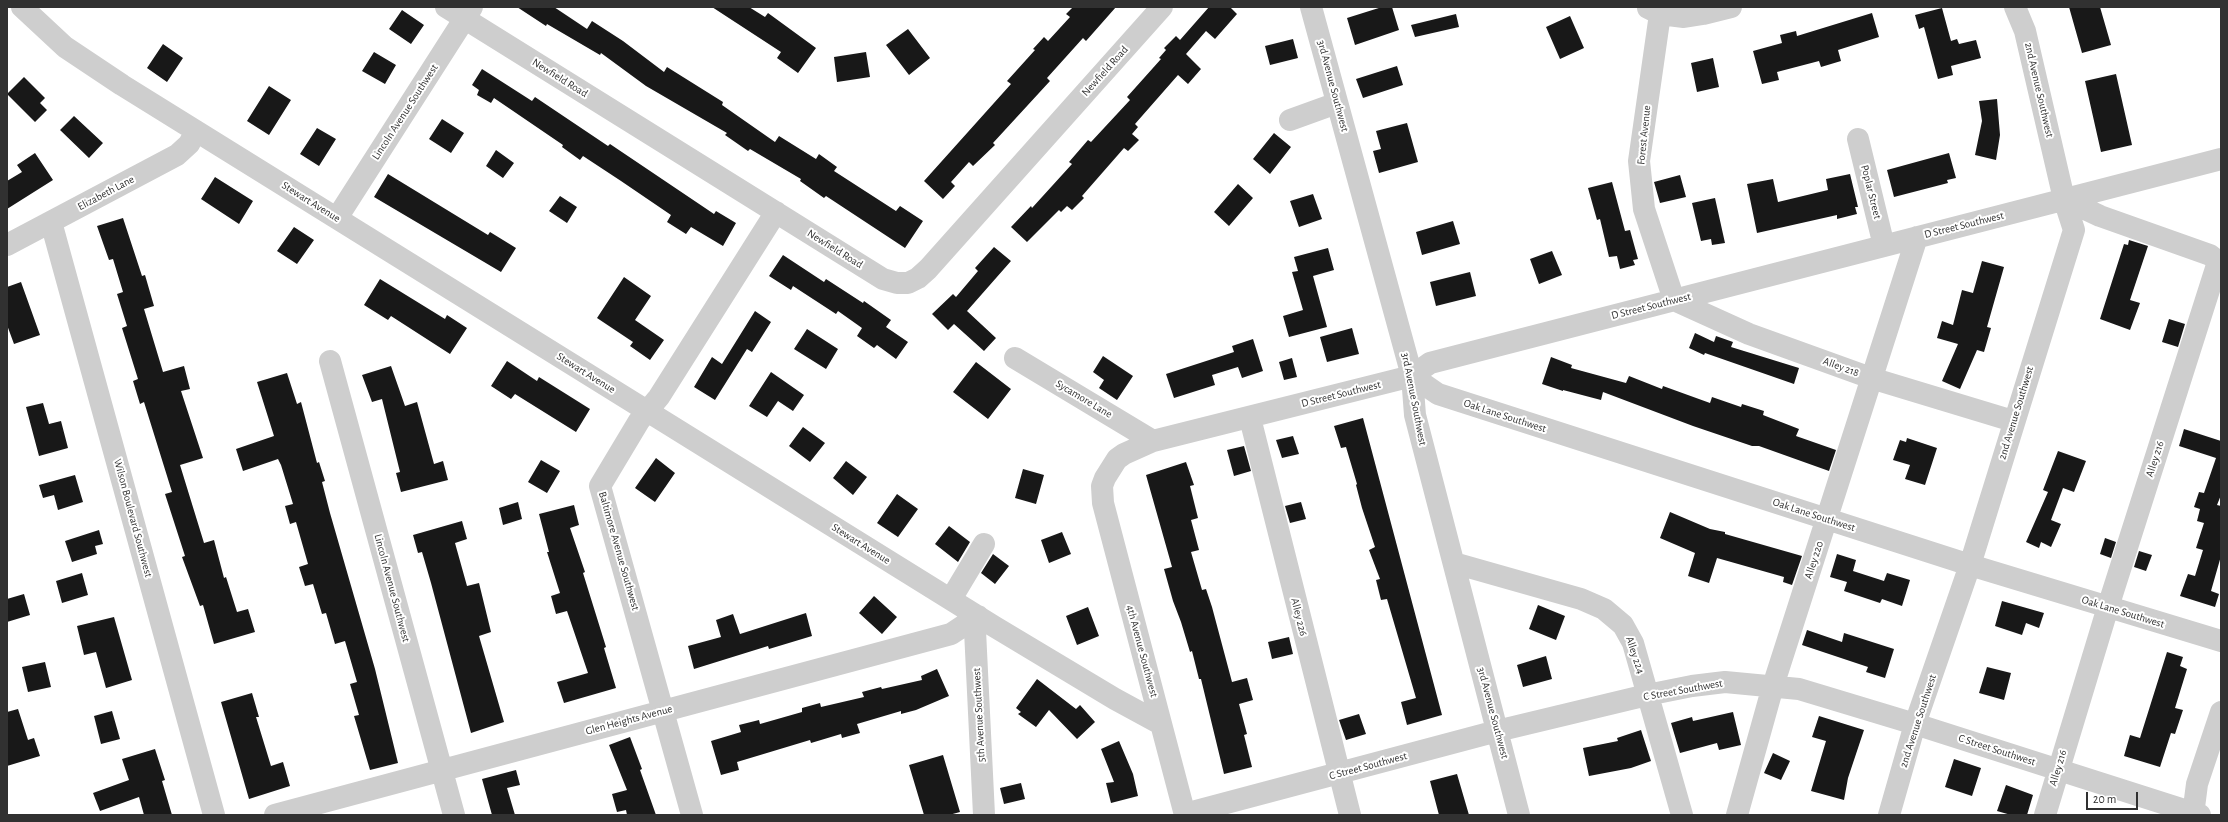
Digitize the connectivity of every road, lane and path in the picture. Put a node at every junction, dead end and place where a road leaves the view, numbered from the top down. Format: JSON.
{"nodes":[{"id":1,"x":22,"y":7,"type":"edge"},
{"id":2,"x":446,"y":7,"type":"edge"},
{"id":3,"x":1162,"y":7,"type":"edge"},
{"id":4,"x":1311,"y":7,"type":"edge"},
{"id":5,"x":1731,"y":7,"type":"edge"},
{"id":6,"x":2015,"y":7,"type":"edge"},
{"id":7,"x":1653,"y":10,"type":"edge"},
{"id":8,"x":469,"y":13,"type":"edge"},
{"id":9,"x":1337,"y":103,"type":"junction"},
{"id":10,"x":1290,"y":120,"type":"dead end"},
{"id":11,"x":196,"y":131,"type":"junction"},
{"id":12,"x":1858,"y":139,"type":"dead end"},
{"id":13,"x":2221,"y":159,"type":"edge"},
{"id":14,"x":2064,"y":199,"type":"junction"},
{"id":15,"x":776,"y":212,"type":"junction"},
{"id":16,"x":337,"y":218,"type":"junction"},
{"id":17,"x":51,"y":222,"type":"junction"},
{"id":18,"x":1917,"y":237,"type":"junction"},
{"id":19,"x":7,"y":245,"type":"edge"},
{"id":20,"x":1884,"y":246,"type":"junction"},
{"id":21,"x":1674,"y":300,"type":"junction"},
{"id":22,"x":1015,"y":358,"type":"dead end"},
{"id":23,"x":330,"y":361,"type":"dead end"},
{"id":24,"x":1412,"y":376,"type":"junction"},
{"id":25,"x":1872,"y":378,"type":"junction"},
{"id":26,"x":648,"y":411,"type":"junction"},
{"id":27,"x":1250,"y":418,"type":"junction"},
{"id":28,"x":2013,"y":421,"type":"junction"},
{"id":29,"x":1153,"y":441,"type":"junction"},
{"id":30,"x":1102,"y":486,"type":"joint"},
{"id":31,"x":1827,"y":519,"type":"junction"},
{"id":32,"x":984,"y":544,"type":"dead end"},
{"id":33,"x":1454,"y":563,"type":"junction"},
{"id":34,"x":1970,"y":565,"type":"junction"},
{"id":35,"x":951,"y":599,"type":"junction"},
{"id":36,"x":2108,"y":607,"type":"junction"},
{"id":37,"x":978,"y":616,"type":"junction"},
{"id":38,"x":2221,"y":641,"type":"edge"},
{"id":39,"x":1773,"y":686,"type":"junction"},
{"id":40,"x":1647,"y":695,"type":"junction"},
{"id":41,"x":664,"y":711,"type":"junction"},
{"id":42,"x":2221,"y":712,"type":"edge"},
{"id":43,"x":1161,"y":724,"type":"junction"},
{"id":44,"x":1916,"y":724,"type":"junction"},
{"id":45,"x":1497,"y":731,"type":"junction"},
{"id":46,"x":2058,"y":769,"type":"junction"},
{"id":47,"x":442,"y":770,"type":"junction"},
{"id":48,"x":1339,"y":774,"type":"junction"},
{"id":49,"x":1185,"y":814,"type":"edge"},
{"id":50,"x":2196,"y":814,"type":"edge"},
{"id":51,"x":214,"y":815,"type":"edge"},
{"id":52,"x":275,"y":815,"type":"edge"},
{"id":53,"x":454,"y":815,"type":"edge"},
{"id":54,"x":692,"y":815,"type":"edge"},
{"id":55,"x":984,"y":815,"type":"edge"},
{"id":56,"x":1350,"y":815,"type":"edge"},
{"id":57,"x":1519,"y":815,"type":"edge"},
{"id":58,"x":1682,"y":815,"type":"edge"},
{"id":59,"x":1737,"y":815,"type":"edge"},
{"id":60,"x":1889,"y":815,"type":"edge"},
{"id":61,"x":2045,"y":815,"type":"edge"}],
"edges":[{"from":1,"to":11,"type":"street","name":"Stewart Avenue"},
{"from":2,"to":8,"type":"street","name":"Newfield Road"},
{"from":3,"to":15,"type":"street","name":"Newfield Road"},
{"from":4,"to":9,"type":"street","name":"3rd Avenue Southwest"},
{"from":5,"to":7,"type":"street"},
{"from":6,"to":14,"type":"street","name":"2nd Avenue Southwest"},
{"from":7,"to":21,"type":"street","name":"Forest Avenue"},
{"from":8,"to":15,"type":"street","name":"Newfield Road"},
{"from":8,"to":16,"type":"street","name":"Lincoln Avenue Southwest"},
{"from":9,"to":10,"type":"street"},
{"from":9,"to":24,"type":"street","name":"3rd Avenue Southwest"},
{"from":11,"to":16,"type":"street","name":"Stewart Avenue"},
{"from":11,"to":17,"type":"street","name":"Elizabeth Lane"},
{"from":12,"to":20,"type":"street","name":"Poplar Street"},
{"from":13,"to":14,"type":"street","name":"D Street Southwest"},
{"from":14,"to":18,"type":"street","name":"D Street Southwest"},
{"from":14,"to":28,"type":"street","name":"2nd Avenue Southwest"},
{"from":14,"to":36,"type":"street","name":"Alley 216"},
{"from":15,"to":26,"type":"street","name":"Baltimore Avenue Southwest"},
{"from":16,"to":26,"type":"street","name":"Stewart Avenue"},
{"from":17,"to":19,"type":"street","name":"Elizabeth Lane"},
{"from":17,"to":51,"type":"street","name":"Wilson Boulevard Southwest"},
{"from":18,"to":20,"type":"street","name":"D Street Southwest"},
{"from":18,"to":25,"type":"street","name":"Alley 220"},
{"from":20,"to":21,"type":"street","name":"D Street Southwest"},
{"from":21,"to":24,"type":"street","name":"D Street Southwest"},
{"from":21,"to":25,"type":"street","name":"Alley 218"},
{"from":22,"to":29,"type":"street","name":"Sycamore Lane"},
{"from":23,"to":47,"type":"street","name":"Lincoln Avenue Southwest"},
{"from":24,"to":27,"type":"street","name":"D Street Southwest"},
{"from":24,"to":31,"type":"street","name":"Oak Lane Southwest"},
{"from":24,"to":33,"type":"street","name":"3rd Avenue Southwest"},
{"from":25,"to":28,"type":"street","name":"Alley 218"},
{"from":25,"to":31,"type":"street","name":"Alley 220"},
{"from":26,"to":35,"type":"street","name":"Stewart Avenue"},
{"from":26,"to":41,"type":"street","name":"Baltimore Avenue Southwest"},
{"from":27,"to":29,"type":"street","name":"D Street Southwest"},
{"from":27,"to":48,"type":"street","name":"Alley 226"},
{"from":28,"to":34,"type":"street","name":"2nd Avenue Southwest"},
{"from":29,"to":30,"type":"street","name":"D Street Southwest"},
{"from":30,"to":43,"type":"street","name":"4th Avenue Southwest"},
{"from":31,"to":34,"type":"street","name":"Oak Lane Southwest"},
{"from":31,"to":39,"type":"street","name":"Alley 220"},
{"from":32,"to":35,"type":"street"},
{"from":33,"to":40,"type":"street","name":"Alley 224"},
{"from":33,"to":45,"type":"street","name":"3rd Avenue Southwest"},
{"from":34,"to":36,"type":"street","name":"Oak Lane Southwest"},
{"from":34,"to":44,"type":"street","name":"2nd Avenue Southwest"},
{"from":35,"to":37,"type":"street","name":"Stewart Avenue"},
{"from":36,"to":38,"type":"street","name":"Oak Lane Southwest"},
{"from":36,"to":46,"type":"street","name":"Alley 216"},
{"from":37,"to":41,"type":"street","name":"Glen Heights Avenue"},
{"from":37,"to":43,"type":"street","name":"Stewart Avenue"},
{"from":37,"to":55,"type":"street","name":"5th Avenue Southwest"},
{"from":39,"to":40,"type":"street","name":"C Street Southwest"},
{"from":39,"to":44,"type":"street","name":"C Street Southwest"},
{"from":39,"to":59,"type":"street","name":"Alley 220"},
{"from":40,"to":45,"type":"street","name":"C Street Southwest"},
{"from":40,"to":58,"type":"street","name":"Alley 224"},
{"from":41,"to":47,"type":"street","name":"Glen Heights Avenue"},
{"from":41,"to":54,"type":"street","name":"Baltimore Avenue Southwest"},
{"from":42,"to":50,"type":"street"},
{"from":43,"to":49,"type":"street","name":"4th Avenue Southwest"},
{"from":44,"to":46,"type":"street","name":"C Street Southwest"},
{"from":44,"to":60,"type":"street","name":"2nd Avenue Southwest"},
{"from":45,"to":48,"type":"street","name":"C Street Southwest"},
{"from":45,"to":57,"type":"street","name":"3rd Avenue Southwest"},
{"from":46,"to":50,"type":"street","name":"C Street Southwest"},
{"from":46,"to":61,"type":"street","name":"Alley 216"},
{"from":47,"to":52,"type":"street","name":"Glen Heights Avenue"},
{"from":47,"to":53,"type":"street","name":"Lincoln Avenue Southwest"},
{"from":48,"to":49,"type":"street","name":"C Street Southwest"},
{"from":48,"to":56,"type":"street","name":"Alley 226"}]}
